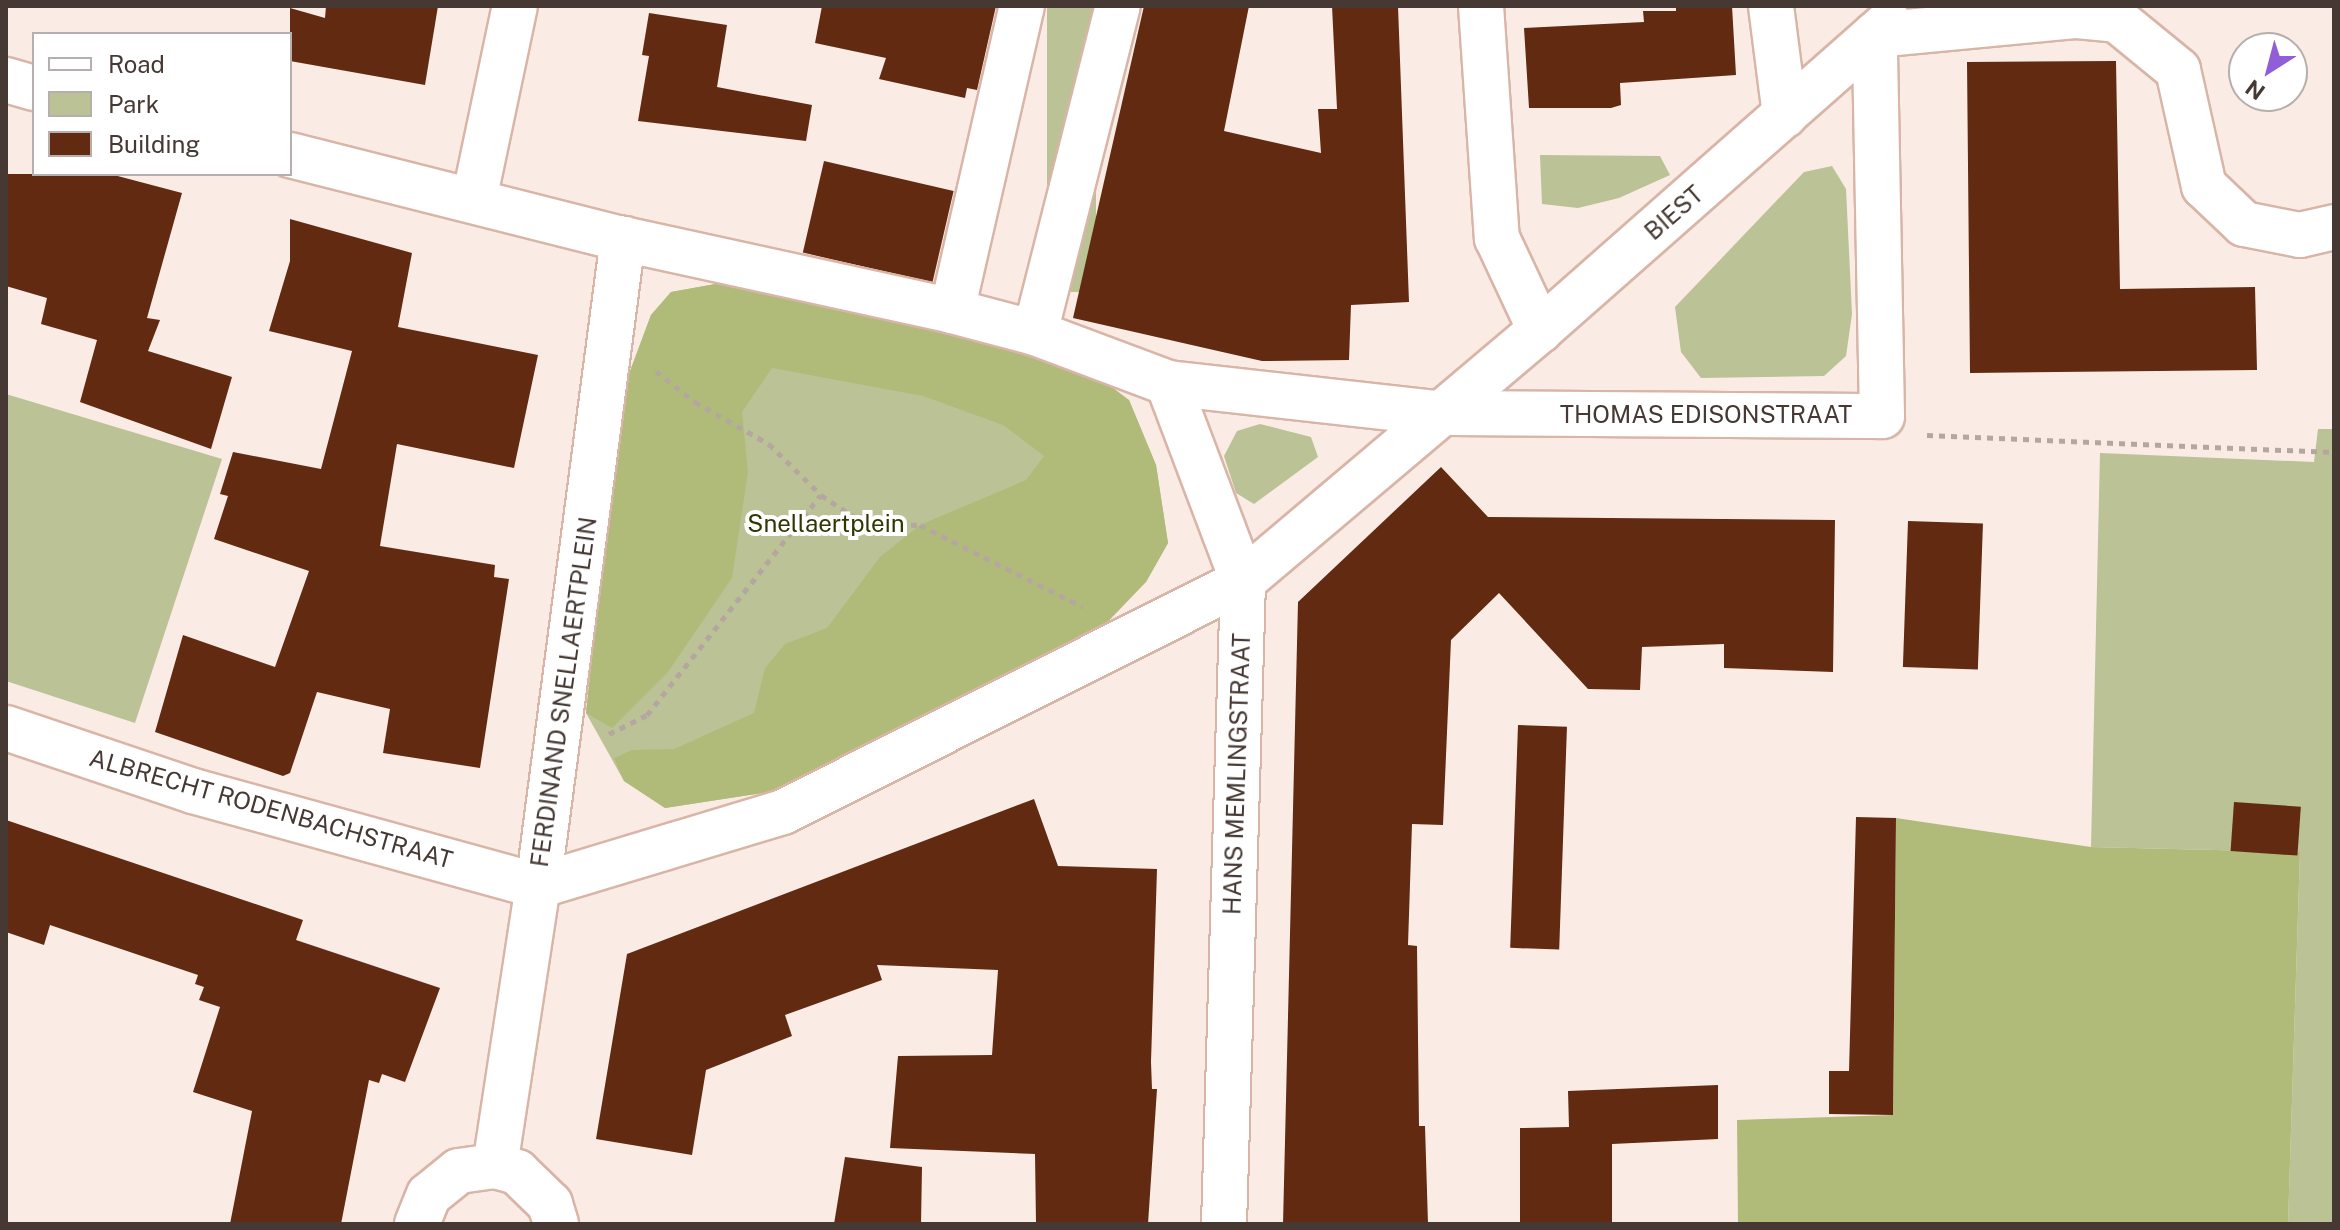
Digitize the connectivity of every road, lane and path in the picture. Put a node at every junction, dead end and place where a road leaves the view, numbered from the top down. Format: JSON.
{"nodes":[{"id":1,"x":515,"y":6,"type":"edge"},
{"id":2,"x":1022,"y":6,"type":"edge"},
{"id":3,"x":1118,"y":6,"type":"edge"},
{"id":4,"x":1481,"y":6,"type":"edge"},
{"id":5,"x":1771,"y":6,"type":"edge"},
{"id":6,"x":1890,"y":21,"type":"edge"},
{"id":7,"x":6,"y":80,"type":"edge"},
{"id":8,"x":32,"y":87,"type":"edge"},
{"id":9,"x":1785,"y":115,"type":"junction"},
{"id":10,"x":292,"y":155,"type":"edge"},
{"id":11,"x":474,"y":200,"type":"junction"},
{"id":12,"x":2334,"y":227,"type":"edge"},
{"id":13,"x":623,"y":239,"type":"junction"},
{"id":14,"x":952,"y":311,"type":"junction"},
{"id":15,"x":1540,"y":330,"type":"junction"},
{"id":16,"x":1035,"y":333,"type":"junction"},
{"id":17,"x":609,"y":347,"type":"junction"},
{"id":18,"x":1168,"y":383,"type":"junction"},
{"id":19,"x":1437,"y":413,"type":"junction"},
{"id":20,"x":1882,"y":416,"type":"junction"},
{"id":21,"x":2334,"y":452,"type":"edge"},
{"id":22,"x":821,"y":495,"type":"junction"},
{"id":23,"x":1243,"y":581,"type":"junction"},
{"id":24,"x":1132,"y":636,"type":"junction"},
{"id":25,"x":6,"y":728,"type":"edge"},
{"id":26,"x":555,"y":753,"type":"junction"},
{"id":27,"x":538,"y":886,"type":"junction"},
{"id":28,"x":495,"y":1166,"type":"junction"},
{"id":29,"x":417,"y":1224,"type":"edge"},
{"id":30,"x":556,"y":1224,"type":"edge"},
{"id":31,"x":1224,"y":1224,"type":"edge"}],
"edges":[{"from":1,"to":11,"type":"street"},
{"from":2,"to":14,"type":"street"},
{"from":3,"to":16,"type":"street"},
{"from":4,"to":15,"type":"street"},
{"from":5,"to":9,"type":"street"},
{"from":6,"to":9,"type":"street","name":"BIEST"},
{"from":6,"to":12,"type":"street"},
{"from":6,"to":20,"type":"street","name":"THOMAS EDISONSTRAAT"},
{"from":7,"to":8,"type":"street"},
{"from":9,"to":15,"type":"street","name":"BIEST"},
{"from":10,"to":11,"type":"street"},
{"from":11,"to":13,"type":"street"},
{"from":13,"to":14,"type":"street"},
{"from":13,"to":17,"type":"street","name":"FERDINAND SNELLAERTPLEIN"},
{"from":14,"to":16,"type":"street"},
{"from":15,"to":19,"type":"street","name":"BIEST"},
{"from":16,"to":18,"type":"street"},
{"from":17,"to":22,"type":"path"},
{"from":17,"to":26,"type":"street","name":"FERDINAND SNELLAERTPLEIN"},
{"from":18,"to":19,"type":"street"},
{"from":18,"to":23,"type":"street"},
{"from":19,"to":20,"type":"street","name":"THOMAS EDISONSTRAAT"},
{"from":19,"to":23,"type":"street"},
{"from":20,"to":21,"type":"path"},
{"from":22,"to":24,"type":"path"},
{"from":22,"to":26,"type":"path"},
{"from":23,"to":24,"type":"street","name":"FERDINAND SNELLAERTPLEIN"},
{"from":23,"to":31,"type":"street","name":"HANS MEMLINGSTRAAT"},
{"from":24,"to":27,"type":"street","name":"FERDINAND SNELLAERTPLEIN"},
{"from":25,"to":27,"type":"street","name":"ALBRECHT RODENBACHSTRAAT"},
{"from":26,"to":27,"type":"street","name":"FERDINAND SNELLAERTPLEIN"},
{"from":27,"to":28,"type":"street"},
{"from":28,"to":29,"type":"street"},
{"from":28,"to":30,"type":"street"}]}
